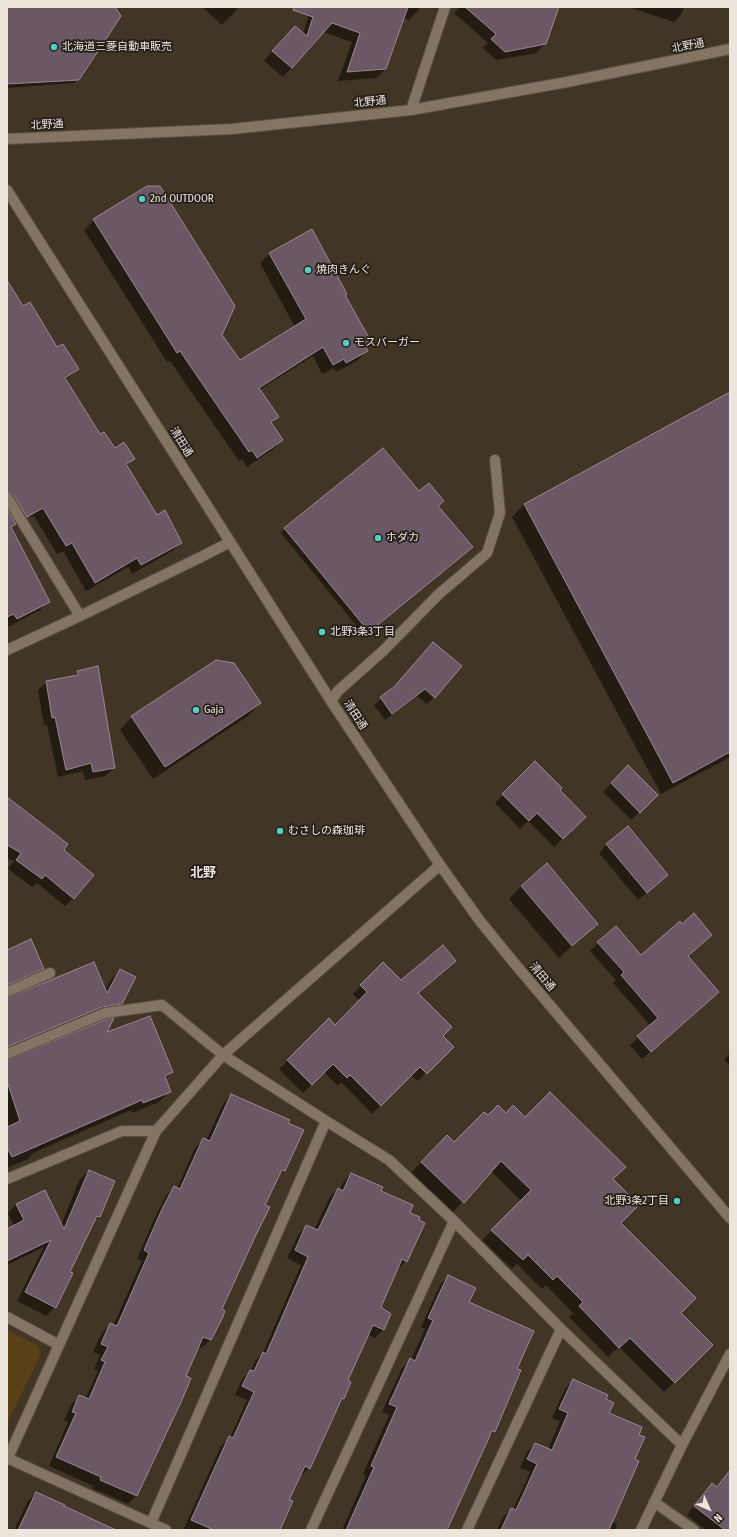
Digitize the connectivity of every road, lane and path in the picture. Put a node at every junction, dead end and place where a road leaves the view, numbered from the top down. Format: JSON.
{"nodes":[{"id":1,"x":445,"y":7,"type":"edge"},
{"id":2,"x":730,"y":49,"type":"edge"},
{"id":3,"x":411,"y":110,"type":"junction"},
{"id":4,"x":7,"y":139,"type":"edge"},
{"id":5,"x":7,"y":190,"type":"edge"},
{"id":6,"x":495,"y":460,"type":"dead end"},
{"id":7,"x":7,"y":496,"type":"edge"},
{"id":8,"x":230,"y":542,"type":"junction"},
{"id":9,"x":80,"y":616,"type":"junction"},
{"id":10,"x":7,"y":650,"type":"edge"},
{"id":11,"x":331,"y":701,"type":"junction"},
{"id":12,"x":440,"y":865,"type":"junction"},
{"id":13,"x":50,"y":973,"type":"dead end"},
{"id":14,"x":7,"y":992,"type":"edge"},
{"id":15,"x":7,"y":1054,"type":"edge"},
{"id":16,"x":223,"y":1055,"type":"junction"},
{"id":17,"x":326,"y":1121,"type":"junction"},
{"id":18,"x":156,"y":1131,"type":"junction"},
{"id":19,"x":7,"y":1178,"type":"edge"},
{"id":20,"x":730,"y":1218,"type":"edge"},
{"id":21,"x":454,"y":1220,"type":"junction"},
{"id":22,"x":7,"y":1317,"type":"edge"},
{"id":23,"x":561,"y":1329,"type":"junction"},
{"id":24,"x":59,"y":1345,"type":"junction"},
{"id":25,"x":730,"y":1354,"type":"edge"},
{"id":26,"x":682,"y":1445,"type":"junction"},
{"id":27,"x":7,"y":1459,"type":"edge"},
{"id":28,"x":654,"y":1502,"type":"junction"},
{"id":29,"x":151,"y":1523,"type":"junction"},
{"id":30,"x":166,"y":1530,"type":"edge"},
{"id":31,"x":312,"y":1530,"type":"edge"},
{"id":32,"x":468,"y":1530,"type":"edge"},
{"id":33,"x":641,"y":1530,"type":"edge"},
{"id":34,"x":694,"y":1530,"type":"edge"}],
"edges":[{"from":1,"to":3,"type":"street"},
{"from":2,"to":3,"type":"street","name":"北野通"},
{"from":3,"to":4,"type":"street","name":"北野通"},
{"from":5,"to":8,"type":"street","name":"清田通"},
{"from":6,"to":11,"type":"street"},
{"from":7,"to":9,"type":"street"},
{"from":8,"to":9,"type":"street"},
{"from":8,"to":11,"type":"street","name":"清田通"},
{"from":9,"to":10,"type":"street"},
{"from":11,"to":12,"type":"street","name":"清田通"},
{"from":12,"to":16,"type":"street"},
{"from":12,"to":20,"type":"street","name":"清田通"},
{"from":13,"to":14,"type":"street"},
{"from":15,"to":16,"type":"street"},
{"from":16,"to":17,"type":"street"},
{"from":16,"to":18,"type":"street"},
{"from":17,"to":21,"type":"street"},
{"from":17,"to":29,"type":"street"},
{"from":18,"to":19,"type":"street"},
{"from":18,"to":24,"type":"street"},
{"from":21,"to":23,"type":"street"},
{"from":21,"to":31,"type":"street"},
{"from":22,"to":24,"type":"street"},
{"from":23,"to":26,"type":"street"},
{"from":23,"to":32,"type":"street"},
{"from":24,"to":27,"type":"street"},
{"from":25,"to":26,"type":"street"},
{"from":26,"to":28,"type":"street"},
{"from":27,"to":29,"type":"street"},
{"from":28,"to":33,"type":"street"},
{"from":28,"to":34,"type":"street"},
{"from":29,"to":30,"type":"street"}]}
